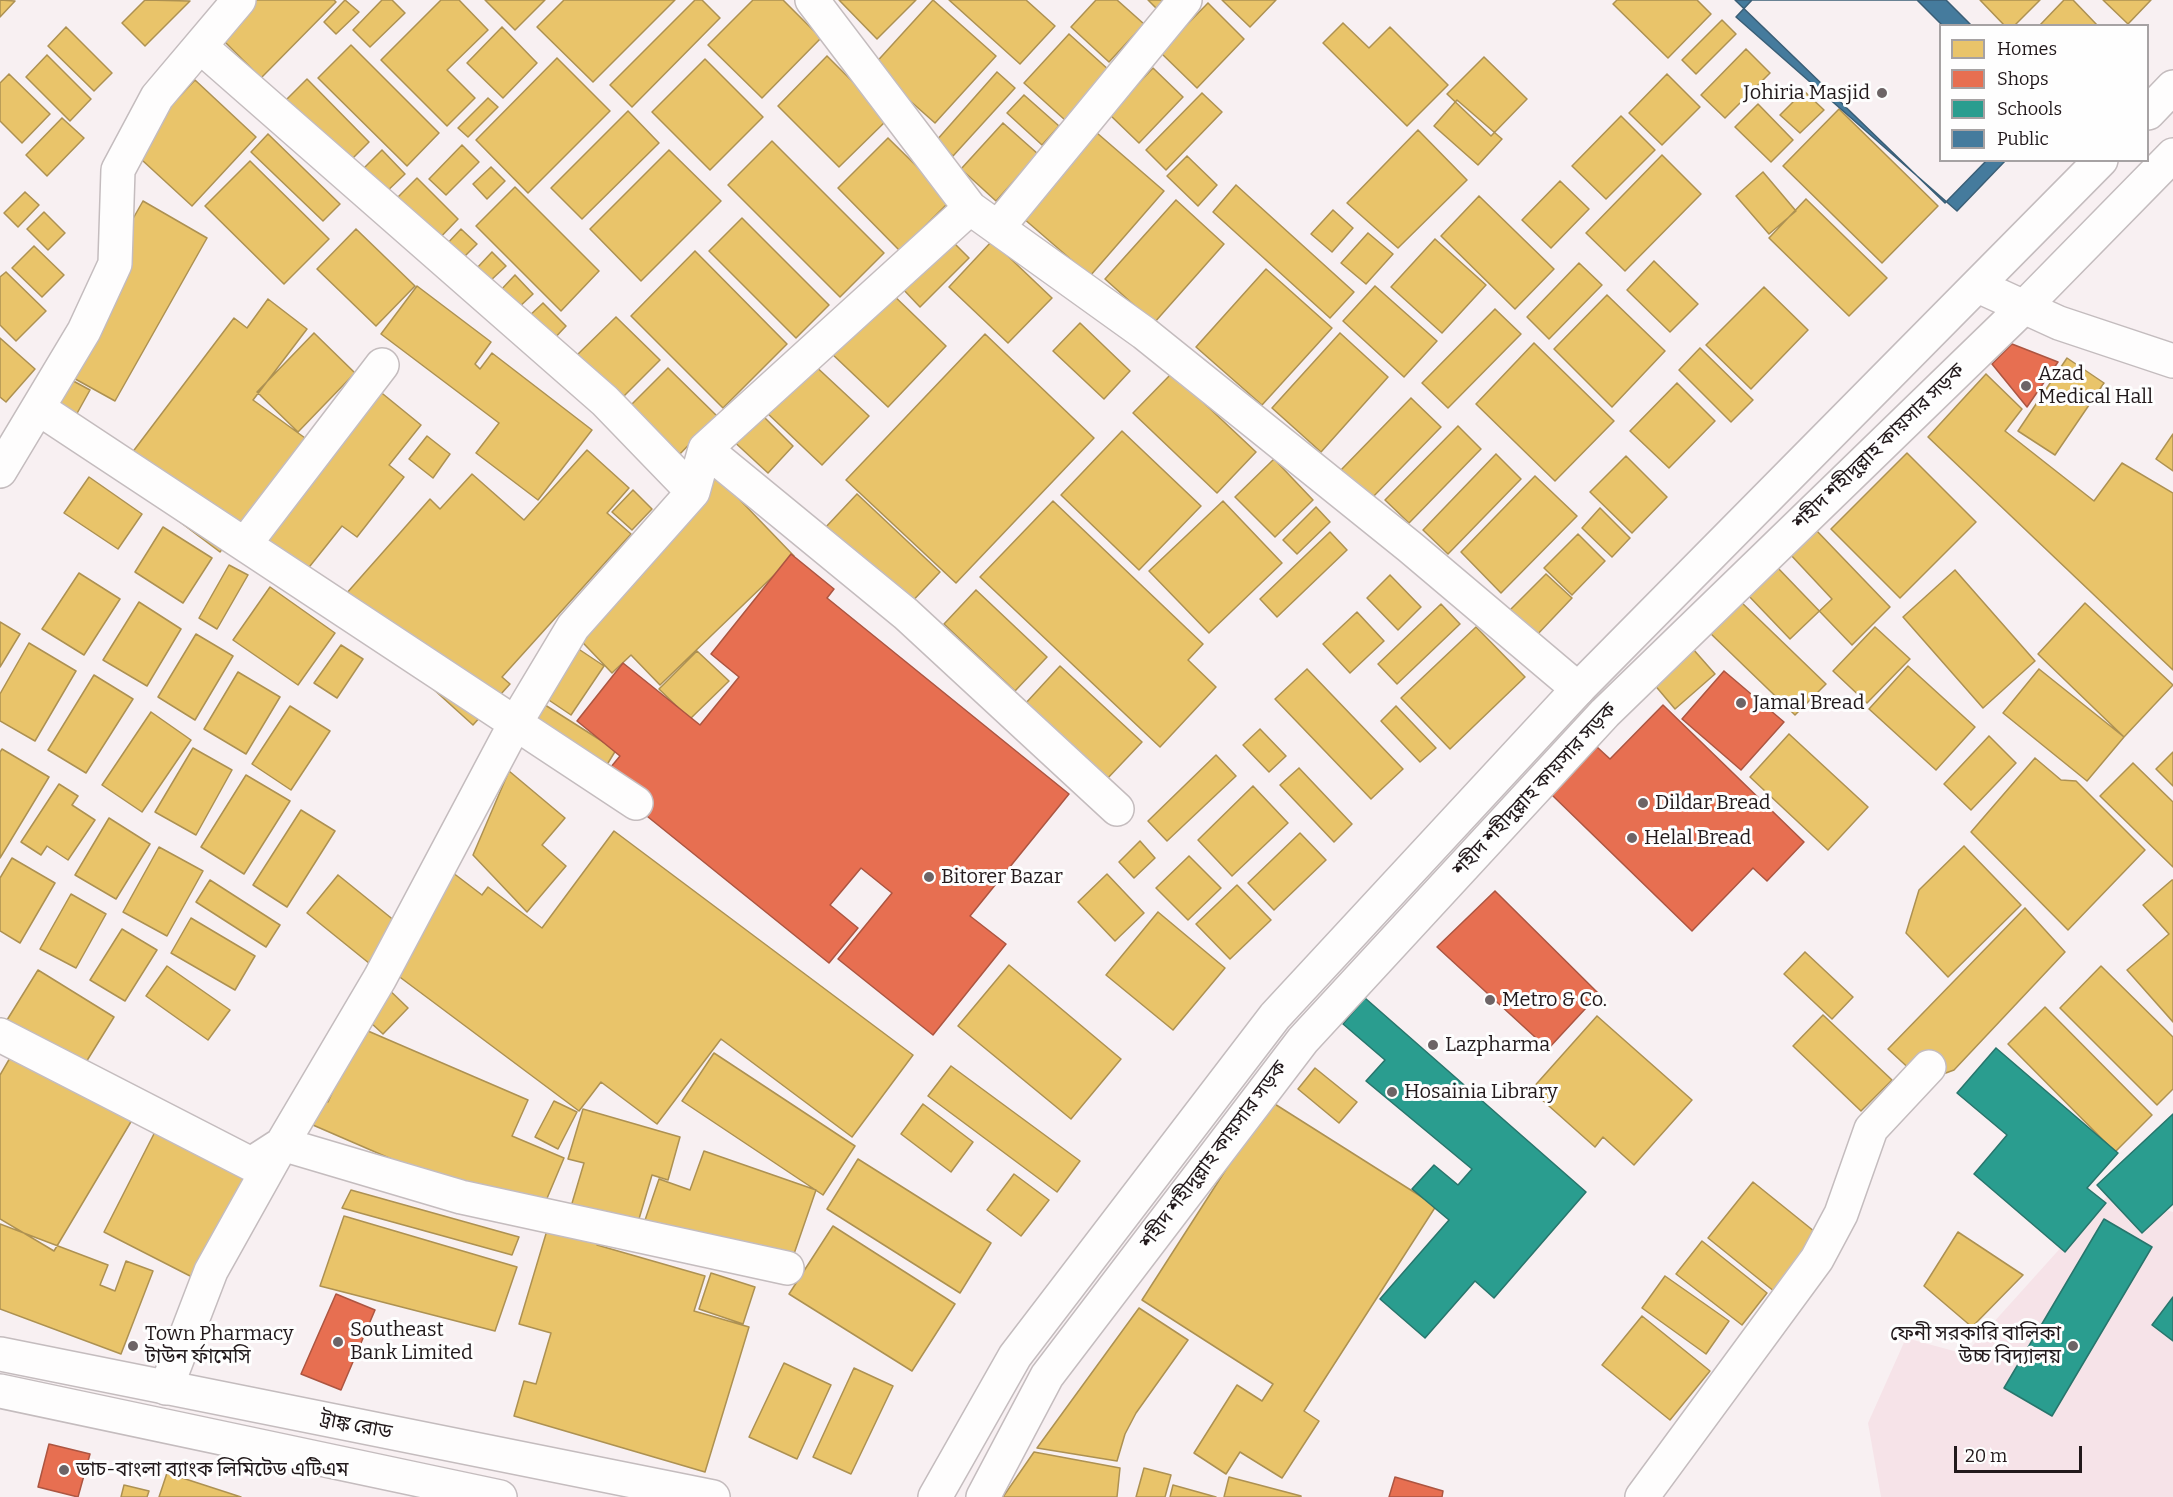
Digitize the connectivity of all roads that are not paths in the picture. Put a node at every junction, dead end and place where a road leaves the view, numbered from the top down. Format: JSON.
{"nodes":[{"id":1,"x":239,"y":0,"type":"edge"},
{"id":2,"x":812,"y":0,"type":"edge"},
{"id":3,"x":1185,"y":0,"type":"edge"},
{"id":4,"x":201,"y":47,"type":"junction"},
{"id":5,"x":2173,"y":87,"type":"edge"},
{"id":6,"x":2149,"y":112,"type":"edge"},
{"id":7,"x":2173,"y":155,"type":"edge"},
{"id":8,"x":2099,"y":162,"type":"edge"},
{"id":9,"x":970,"y":208,"type":"junction"},
{"id":10,"x":999,"y":226,"type":"junction"},
{"id":11,"x":1978,"y":286,"type":"junction"},
{"id":12,"x":2025,"y":306,"type":"junction"},
{"id":13,"x":2173,"y":361,"type":"edge"},
{"id":14,"x":382,"y":365,"type":"dead end"},
{"id":15,"x":38,"y":408,"type":"junction"},
{"id":16,"x":705,"y":448,"type":"junction"},
{"id":17,"x":0,"y":471,"type":"edge"},
{"id":18,"x":693,"y":492,"type":"junction"},
{"id":19,"x":245,"y":544,"type":"junction"},
{"id":20,"x":1578,"y":689,"type":"junction"},
{"id":21,"x":516,"y":722,"type":"junction"},
{"id":22,"x":636,"y":802,"type":"dead end"},
{"id":23,"x":1117,"y":809,"type":"dead end"},
{"id":24,"x":0,"y":1035,"type":"edge"},
{"id":25,"x":1929,"y":1067,"type":"dead end"},
{"id":26,"x":282,"y":1144,"type":"junction"},
{"id":27,"x":787,"y":1268,"type":"dead end"},
{"id":28,"x":0,"y":1354,"type":"edge"},
{"id":29,"x":166,"y":1388,"type":"junction"},
{"id":30,"x":0,"y":1391,"type":"edge"},
{"id":31,"x":500,"y":1497,"type":"edge"},
{"id":32,"x":713,"y":1497,"type":"edge"},
{"id":33,"x":935,"y":1497,"type":"edge"},
{"id":34,"x":983,"y":1497,"type":"edge"},
{"id":35,"x":1642,"y":1497,"type":"edge"}],
"edges":[{"from":1,"to":4,"type":"street"},
{"from":2,"to":9,"type":"street"},
{"from":3,"to":10,"type":"street"},
{"from":4,"to":15,"type":"street"},
{"from":4,"to":18,"type":"street"},
{"from":5,"to":6,"type":"street"},
{"from":7,"to":12,"type":"street","name":"শহীদ শহীদুল্লাহ কায়সার সড়ক"},
{"from":8,"to":11,"type":"street","name":"শহীদ শহীদুল্লাহ কায়সার সড়ক"},
{"from":9,"to":10,"type":"street"},
{"from":9,"to":16,"type":"street"},
{"from":10,"to":20,"type":"street"},
{"from":11,"to":12,"type":"street"},
{"from":11,"to":20,"type":"street","name":"শহীদ শহীদুল্লাহ কায়সার সড়ক"},
{"from":12,"to":13,"type":"street"},
{"from":12,"to":34,"type":"street","name":"শহীদ শহীদুল্লাহ কায়সার সড়ক"},
{"from":14,"to":19,"type":"street"},
{"from":15,"to":17,"type":"street"},
{"from":15,"to":19,"type":"street"},
{"from":16,"to":18,"type":"street"},
{"from":16,"to":23,"type":"street"},
{"from":18,"to":21,"type":"street"},
{"from":19,"to":21,"type":"street"},
{"from":20,"to":33,"type":"street","name":"শহীদ শহীদুল্লাহ কায়সার সড়ক"},
{"from":21,"to":22,"type":"street"},
{"from":21,"to":26,"type":"street"},
{"from":24,"to":26,"type":"street"},
{"from":25,"to":35,"type":"street"},
{"from":26,"to":27,"type":"street"},
{"from":26,"to":29,"type":"street"},
{"from":28,"to":29,"type":"street","name":"ট্রাঙ্ক রোড"},
{"from":29,"to":32,"type":"street","name":"ট্রাঙ্ক রোড"},
{"from":30,"to":31,"type":"street","name":"ট্রাঙ্ক রোড"}]}
